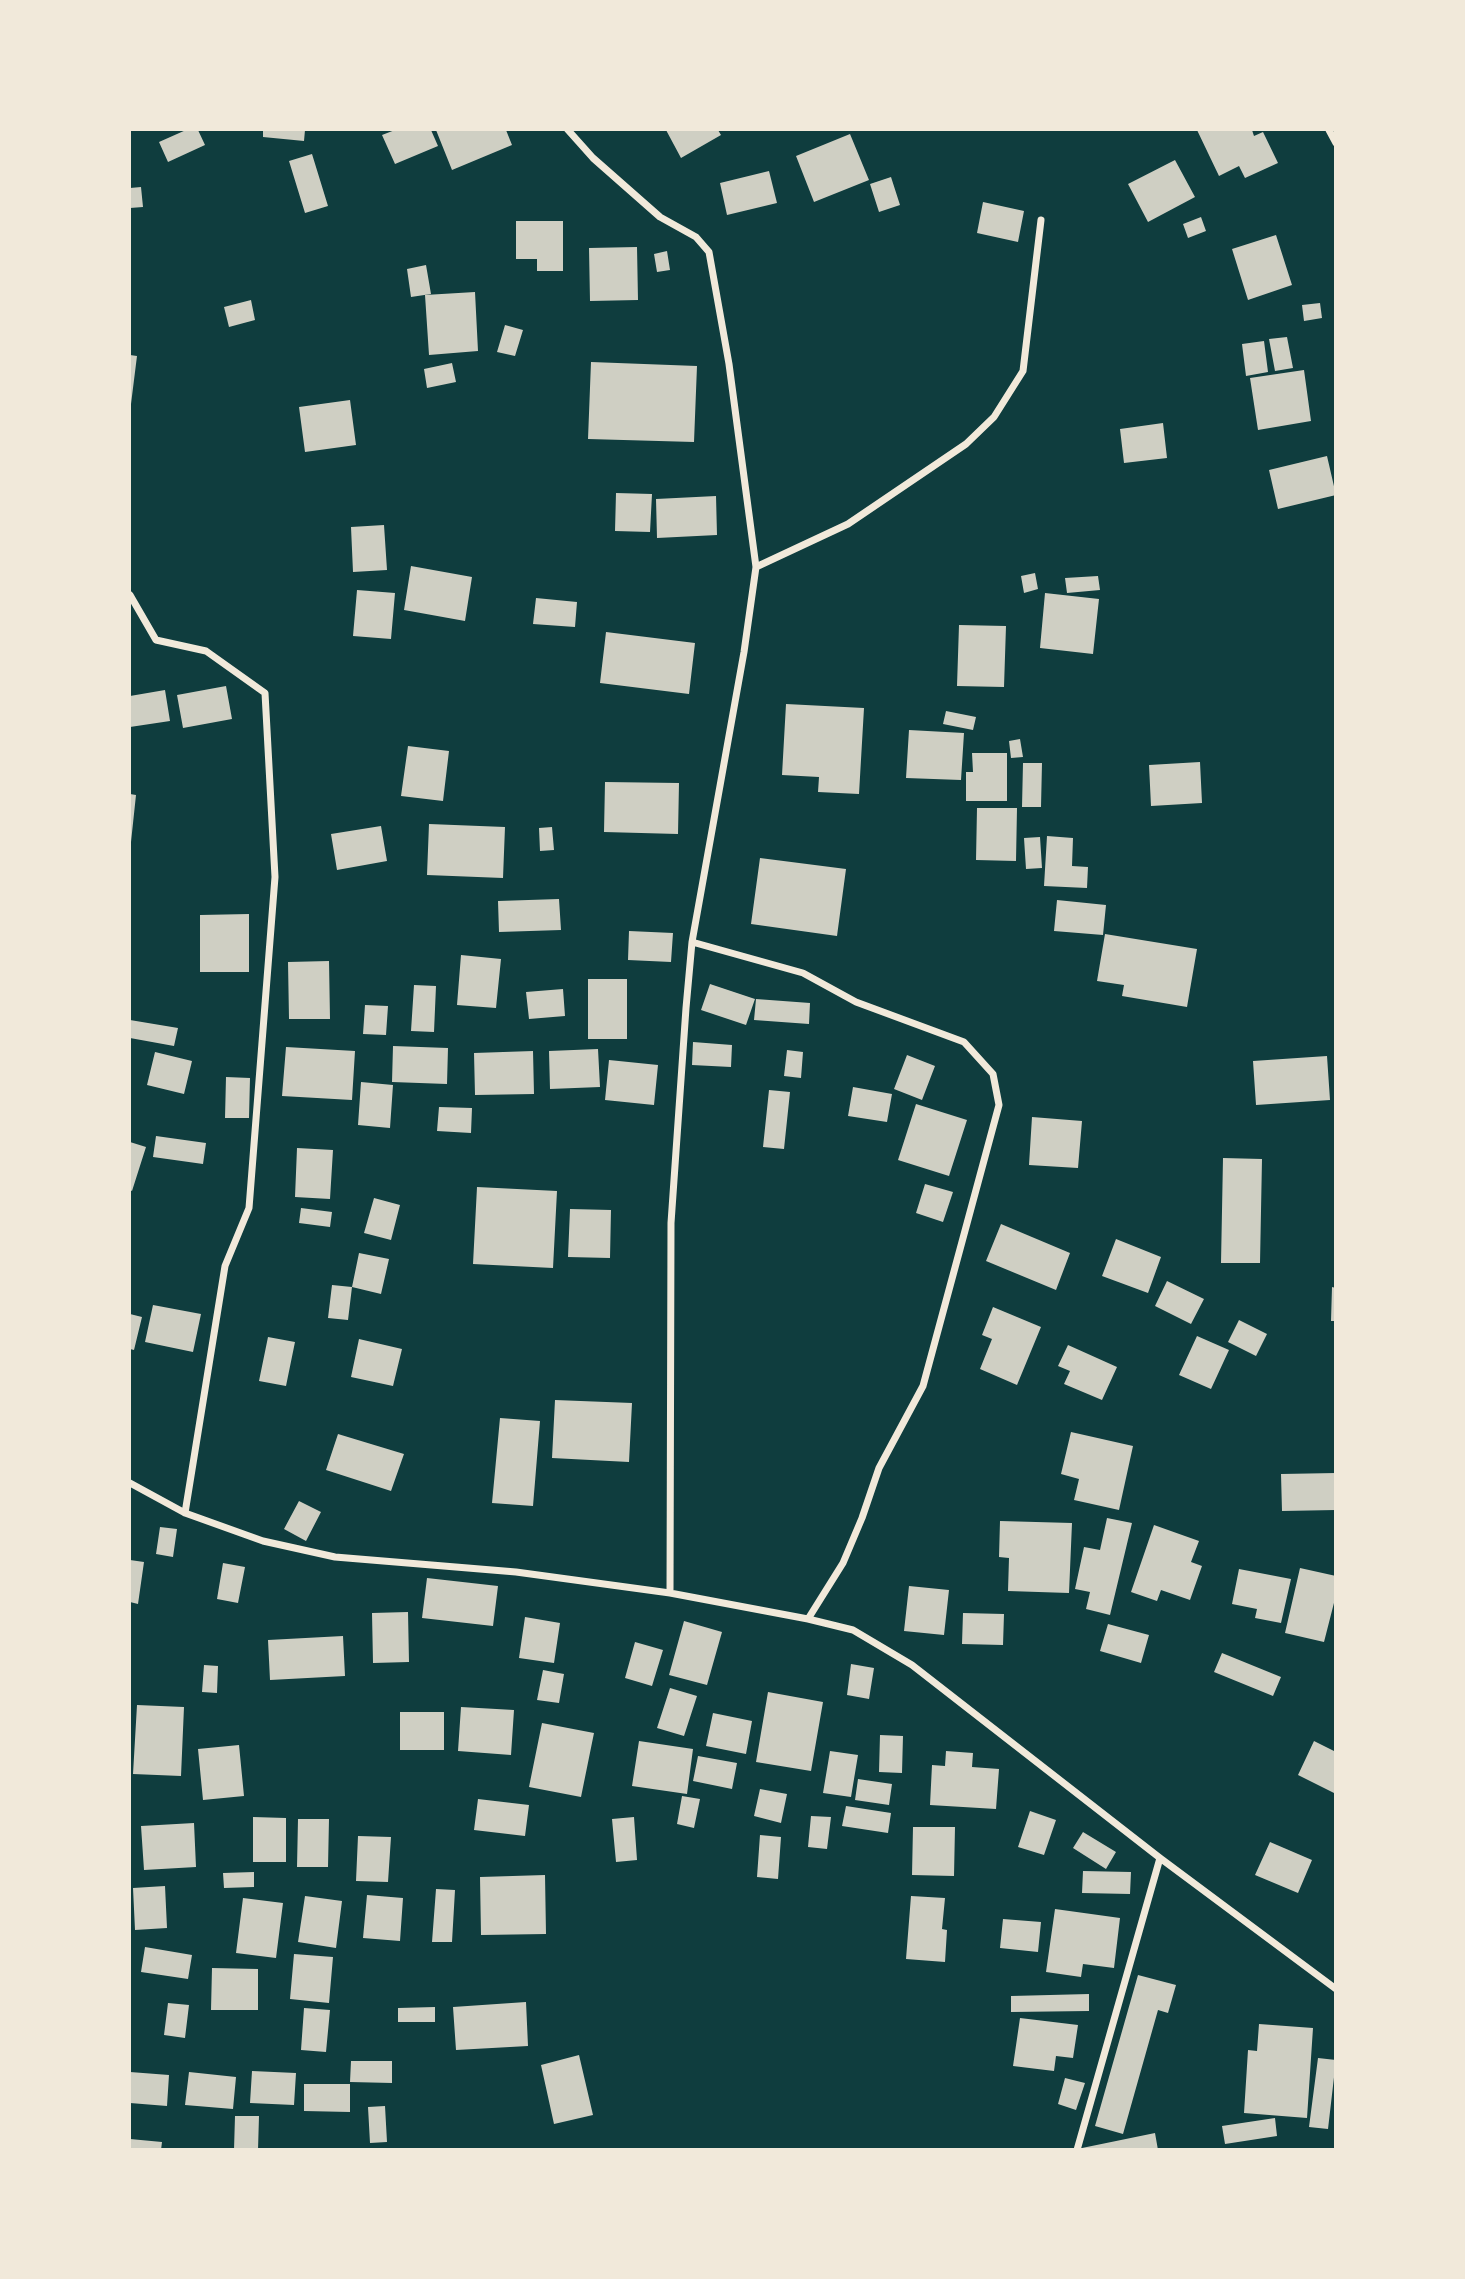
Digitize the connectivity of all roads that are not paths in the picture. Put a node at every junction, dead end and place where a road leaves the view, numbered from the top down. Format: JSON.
{"nodes":[{"id":1,"x":568,"y":130,"type":"edge"},
{"id":2,"x":1329,"y":130,"type":"edge"},
{"id":3,"x":1335,"y":143,"type":"edge"},
{"id":4,"x":1041,"y":220,"type":"dead end"},
{"id":5,"x":756,"y":567,"type":"junction"},
{"id":6,"x":130,"y":595,"type":"edge"},
{"id":7,"x":692,"y":942,"type":"junction"},
{"id":8,"x":130,"y":1483,"type":"edge"},
{"id":9,"x":185,"y":1513,"type":"junction"},
{"id":10,"x":670,"y":1593,"type":"junction"},
{"id":11,"x":808,"y":1619,"type":"junction"},
{"id":12,"x":1160,"y":1858,"type":"junction"},
{"id":13,"x":1335,"y":1989,"type":"edge"},
{"id":14,"x":1077,"y":2150,"type":"edge"}],
"edges":[{"from":1,"to":5,"type":"street"},
{"from":2,"to":3,"type":"street"},
{"from":4,"to":5,"type":"street"},
{"from":5,"to":7,"type":"street"},
{"from":6,"to":9,"type":"street"},
{"from":7,"to":10,"type":"street"},
{"from":7,"to":11,"type":"street"},
{"from":8,"to":9,"type":"street"},
{"from":9,"to":10,"type":"street"},
{"from":10,"to":11,"type":"street"},
{"from":11,"to":12,"type":"street"},
{"from":12,"to":13,"type":"street"},
{"from":12,"to":14,"type":"street"}]}
